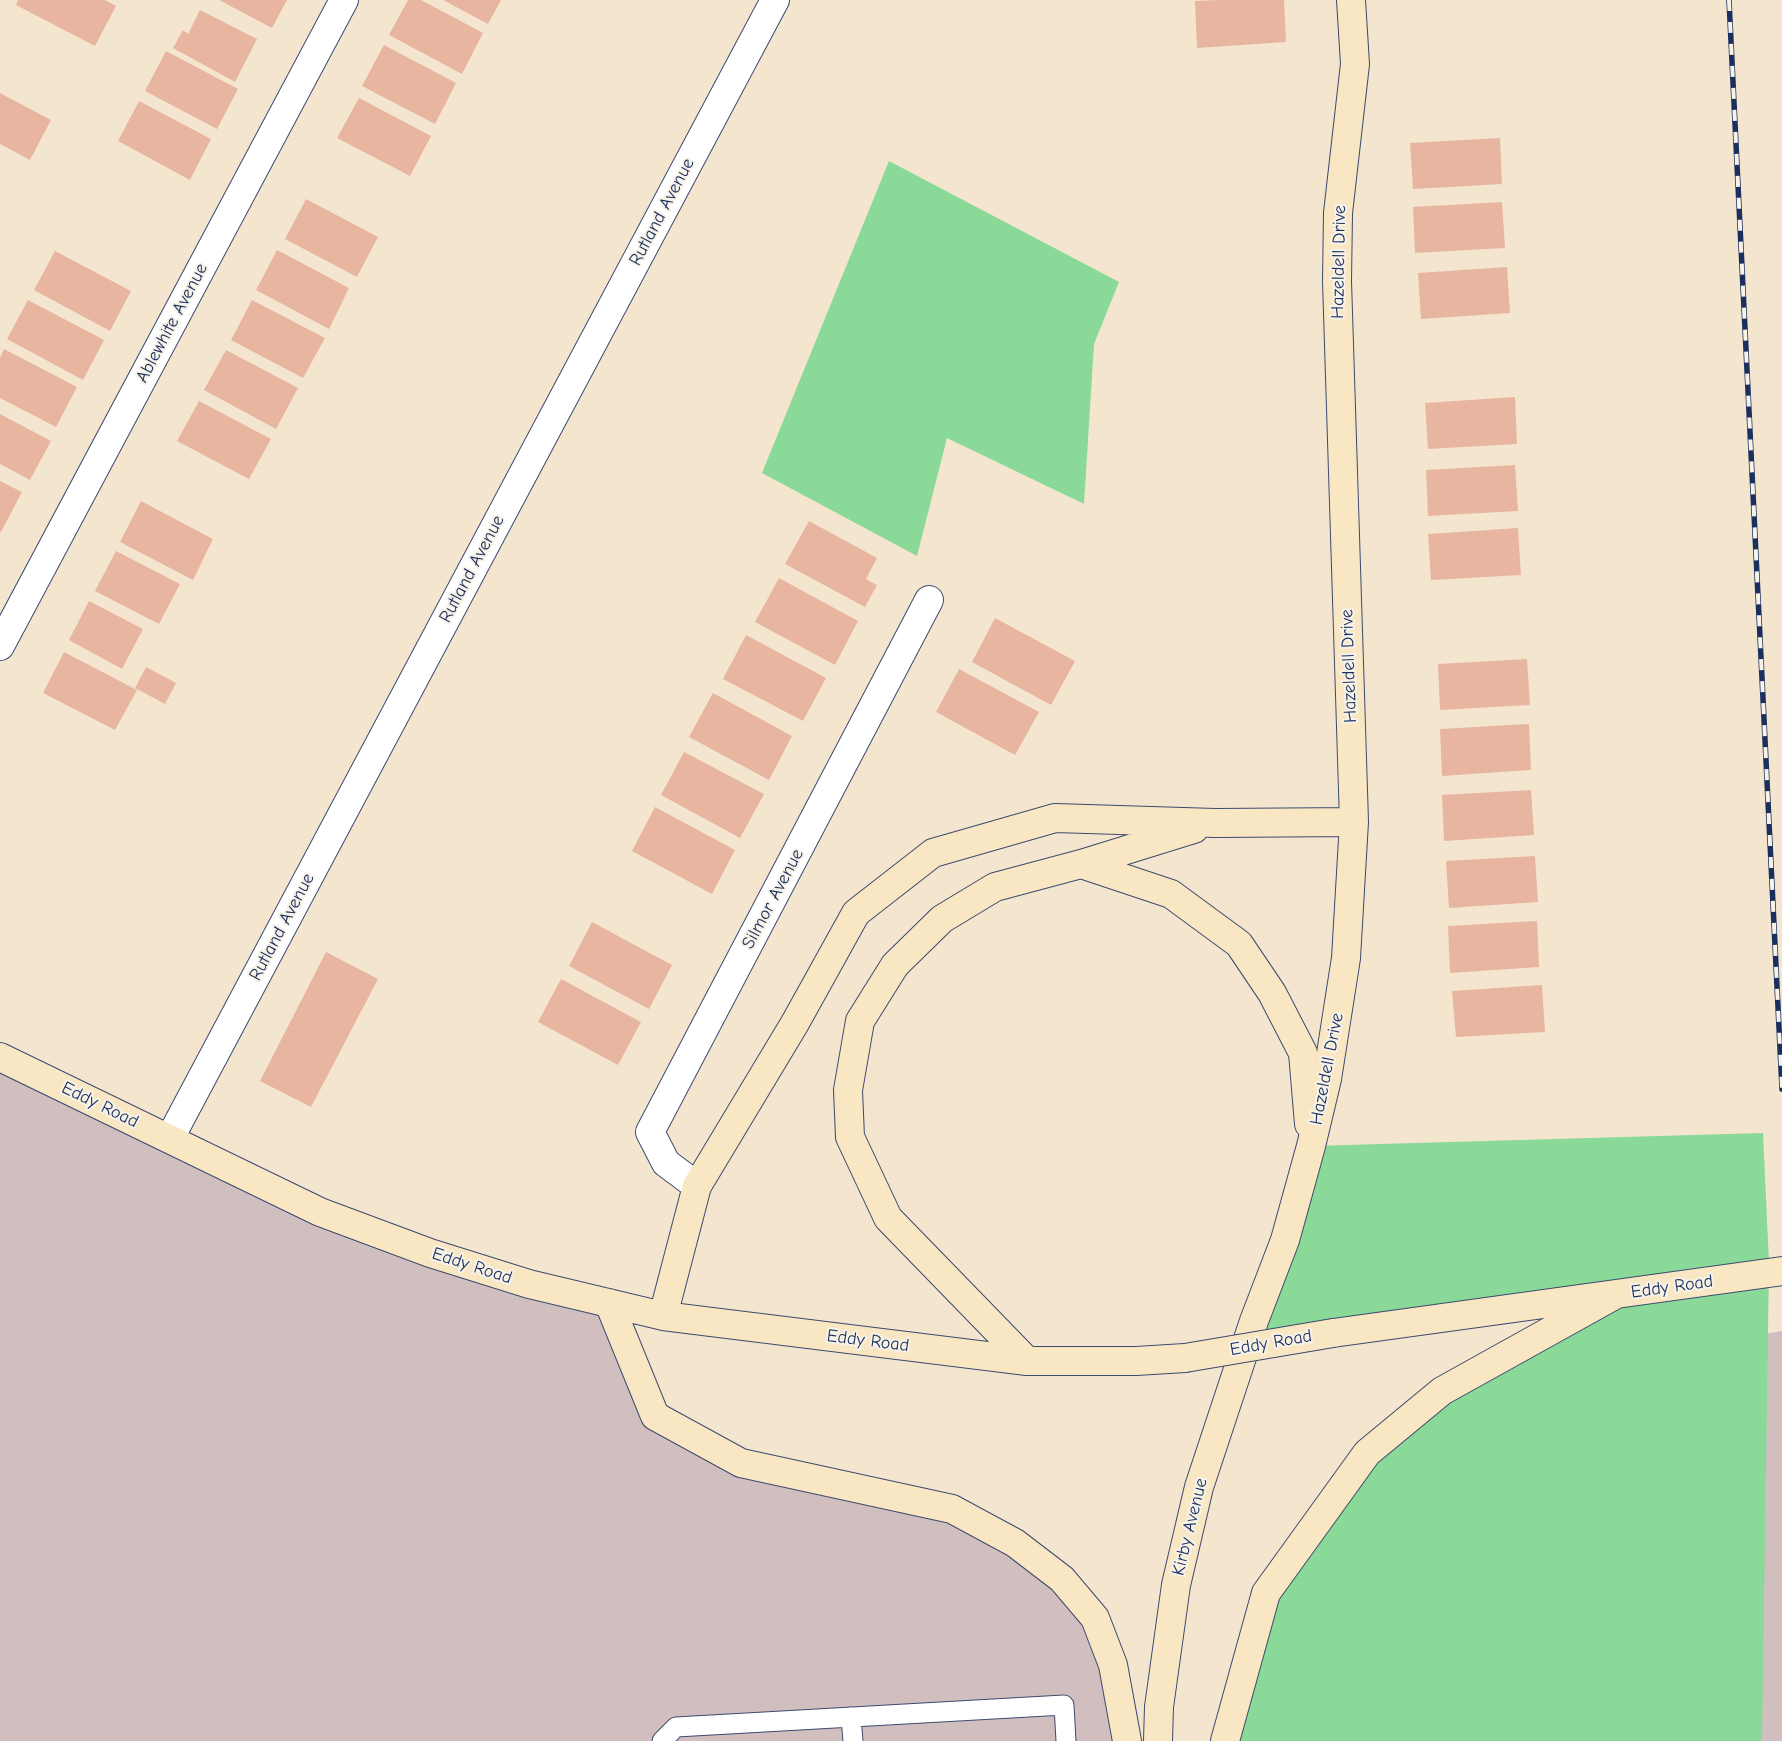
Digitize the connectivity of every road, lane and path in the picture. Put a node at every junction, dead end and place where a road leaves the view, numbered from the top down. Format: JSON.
{"nodes":[{"id":1,"x":344,"y":0,"type":"edge"},
{"id":2,"x":775,"y":0,"type":"edge"},
{"id":3,"x":1351,"y":0,"type":"edge"},
{"id":4,"x":929,"y":600,"type":"dead end"},
{"id":5,"x":0,"y":646,"type":"edge"},
{"id":6,"x":1354,"y":822,"type":"junction"},
{"id":7,"x":1216,"y":823,"type":"junction"},
{"id":8,"x":1081,"y":864,"type":"junction"},
{"id":9,"x":0,"y":1057,"type":"edge"},
{"id":10,"x":170,"y":1138,"type":"junction"},
{"id":11,"x":1311,"y":1146,"type":"junction"},
{"id":12,"x":697,"y":1186,"type":"junction"},
{"id":13,"x":1782,"y":1271,"type":"edge"},
{"id":14,"x":1612,"y":1296,"type":"junction"},
{"id":15,"x":609,"y":1303,"type":"junction"},
{"id":16,"x":663,"y":1316,"type":"junction"},
{"id":17,"x":1254,"y":1321,"type":"joint"},
{"id":18,"x":1027,"y":1361,"type":"junction"},
{"id":19,"x":851,"y":1717,"type":"junction"},
{"id":20,"x":662,"y":1741,"type":"edge"},
{"id":21,"x":852,"y":1741,"type":"edge"},
{"id":22,"x":1066,"y":1741,"type":"edge"},
{"id":23,"x":1127,"y":1741,"type":"edge"},
{"id":24,"x":1158,"y":1741,"type":"edge"},
{"id":25,"x":1225,"y":1741,"type":"edge"}],
"edges":[{"from":1,"to":5,"type":"street","name":"Ablewhite Avenue"},
{"from":2,"to":10,"type":"street","name":"Rutland Avenue"},
{"from":3,"to":6,"type":"street","name":"Hazeldell Drive"},
{"from":4,"to":12,"type":"street","name":"Silmor Avenue"},
{"from":6,"to":7,"type":"street"},
{"from":6,"to":11,"type":"street","name":"Hazeldell Drive"},
{"from":7,"to":8,"type":"street"},
{"from":7,"to":12,"type":"street"},
{"from":8,"to":11,"type":"street"},
{"from":8,"to":18,"type":"street"},
{"from":9,"to":10,"type":"street","name":"Eddy Road"},
{"from":10,"to":15,"type":"street","name":"Eddy Road"},
{"from":11,"to":17,"type":"street","name":"Hazeldell Drive"},
{"from":12,"to":16,"type":"street"},
{"from":13,"to":14,"type":"street","name":"Eddy Road"},
{"from":14,"to":18,"type":"street","name":"Eddy Road","bridge":true},
{"from":14,"to":25,"type":"street"},
{"from":15,"to":16,"type":"street","name":"Eddy Road"},
{"from":15,"to":23,"type":"street"},
{"from":16,"to":18,"type":"street","name":"Eddy Road"},
{"from":17,"to":24,"type":"street","name":"Kirby Avenue"},
{"from":19,"to":20,"type":"lane"},
{"from":19,"to":21,"type":"lane"},
{"from":19,"to":22,"type":"lane"}]}
